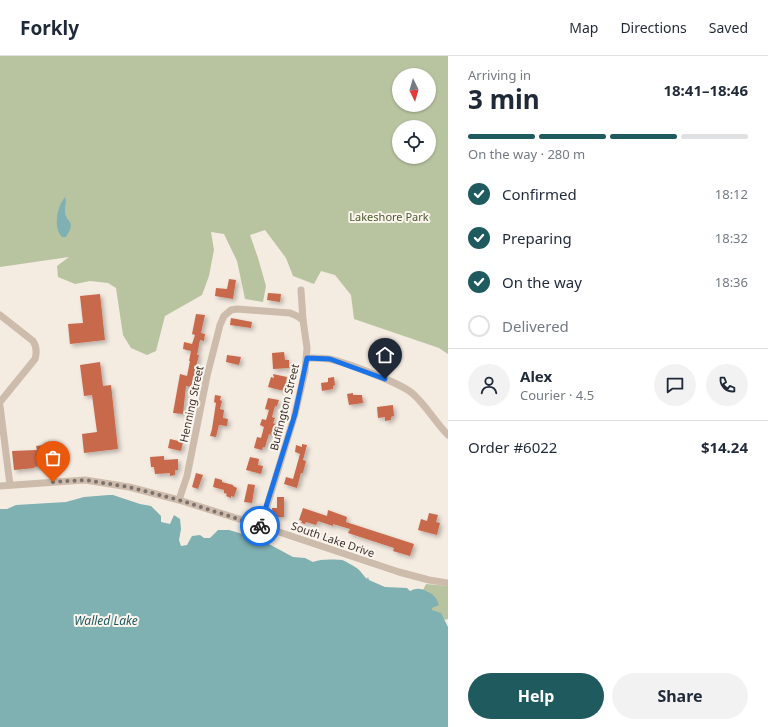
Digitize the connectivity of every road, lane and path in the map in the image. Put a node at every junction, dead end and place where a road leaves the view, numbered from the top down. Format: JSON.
{"nodes":[{"id":1,"x":301,"y":290,"type":"dead end"},
{"id":2,"x":0,"y":316,"type":"edge"},
{"id":3,"x":303,"y":320,"type":"junction"},
{"id":4,"x":307,"y":358,"type":"junction"},
{"id":5,"x":0,"y":402,"type":"edge"},
{"id":6,"x":0,"y":406,"type":"edge"},
{"id":7,"x":448,"y":435,"type":"edge"},
{"id":8,"x":10,"y":485,"type":"junction"},
{"id":9,"x":0,"y":486,"type":"edge"},
{"id":10,"x":179,"y":500,"type":"junction"},
{"id":11,"x":261,"y":526,"type":"junction"},
{"id":12,"x":448,"y":583,"type":"edge"}],
"edges":[{"from":1,"to":3,"type":"street","name":"Buffington Street"},
{"from":2,"to":5,"type":"street"},
{"from":3,"to":4,"type":"street","name":"Buffington Street"},
{"from":3,"to":10,"type":"street","name":"Henning Street"},
{"from":4,"to":7,"type":"street"},
{"from":4,"to":11,"type":"street","name":"Buffington Street"},
{"from":6,"to":8,"type":"street"},
{"from":8,"to":9,"type":"street","name":"South Lake Drive"},
{"from":8,"to":10,"type":"street","name":"South Lake Drive"},
{"from":10,"to":11,"type":"street","name":"South Lake Drive"},
{"from":11,"to":12,"type":"street","name":"South Lake Drive"}]}
